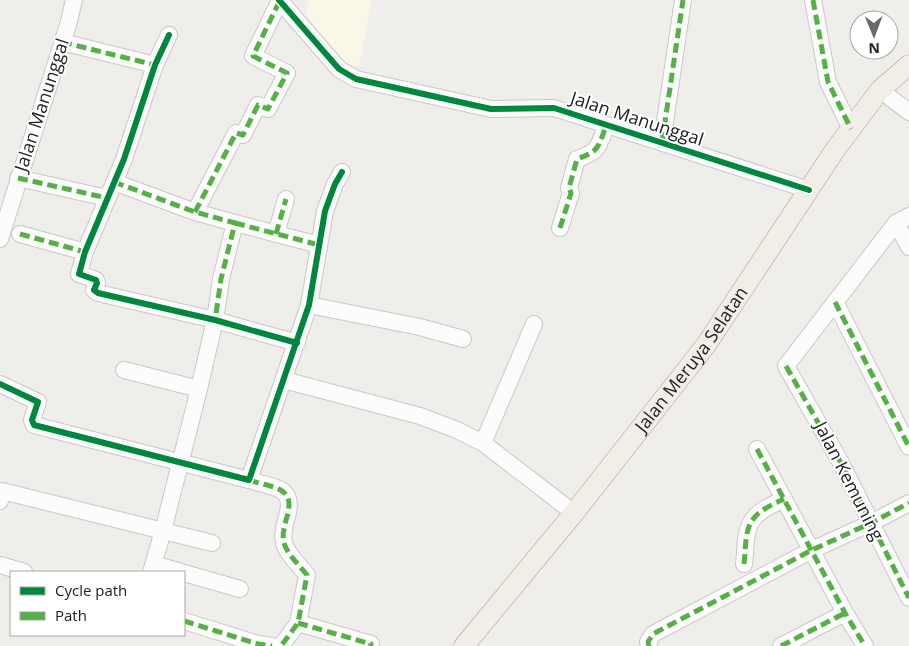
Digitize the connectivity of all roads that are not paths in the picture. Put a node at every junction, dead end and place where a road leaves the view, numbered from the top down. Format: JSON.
{"nodes":[{"id":1,"x":74,"y":0,"type":"edge"},
{"id":2,"x":279,"y":0,"type":"edge"},
{"id":3,"x":683,"y":0,"type":"edge"},
{"id":4,"x":813,"y":0,"type":"edge"},
{"id":5,"x":169,"y":35,"type":"dead end"},
{"id":6,"x":62,"y":42,"type":"junction"},
{"id":7,"x":155,"y":65,"type":"junction"},
{"id":8,"x":909,"y":65,"type":"edge"},
{"id":9,"x":880,"y":90,"type":"junction"},
{"id":10,"x":909,"y":112,"type":"edge"},
{"id":11,"x":606,"y":126,"type":"junction"},
{"id":12,"x":851,"y":129,"type":"junction"},
{"id":13,"x":662,"y":142,"type":"junction"},
{"id":14,"x":342,"y":172,"type":"dead end"},
{"id":15,"x":18,"y":178,"type":"junction"},
{"id":16,"x":114,"y":182,"type":"junction"},
{"id":17,"x":809,"y":190,"type":"junction"},
{"id":18,"x":107,"y":198,"type":"junction"},
{"id":19,"x":286,"y":199,"type":"dead end"},
{"id":20,"x":195,"y":212,"type":"junction"},
{"id":21,"x":903,"y":220,"type":"edge"},
{"id":22,"x":235,"y":224,"type":"junction"},
{"id":23,"x":560,"y":228,"type":"dead end"},
{"id":24,"x":20,"y":234,"type":"dead end"},
{"id":25,"x":276,"y":234,"type":"junction"},
{"id":26,"x":0,"y":239,"type":"edge"},
{"id":27,"x":319,"y":245,"type":"junction"},
{"id":28,"x":909,"y":247,"type":"edge"},
{"id":29,"x":85,"y":252,"type":"junction"},
{"id":30,"x":835,"y":302,"type":"junction"},
{"id":31,"x":309,"y":305,"type":"junction"},
{"id":32,"x":215,"y":320,"type":"junction"},
{"id":33,"x":534,"y":324,"type":"dead end"},
{"id":34,"x":463,"y":338,"type":"dead end"},
{"id":35,"x":297,"y":343,"type":"junction"},
{"id":36,"x":124,"y":370,"type":"dead end"},
{"id":37,"x":284,"y":380,"type":"junction"},
{"id":38,"x":0,"y":384,"type":"edge"},
{"id":39,"x":199,"y":389,"type":"junction"},
{"id":40,"x":483,"y":443,"type":"junction"},
{"id":41,"x":909,"y":447,"type":"edge"},
{"id":42,"x":757,"y":449,"type":"dead end"},
{"id":43,"x":180,"y":462,"type":"junction"},
{"id":44,"x":249,"y":480,"type":"junction"},
{"id":45,"x":784,"y":499,"type":"junction"},
{"id":46,"x":0,"y":501,"type":"edge"},
{"id":47,"x":909,"y":503,"type":"edge"},
{"id":48,"x":574,"y":513,"type":"junction"},
{"id":49,"x":871,"y":523,"type":"junction"},
{"id":50,"x":163,"y":531,"type":"junction"},
{"id":51,"x":212,"y":543,"type":"dead end"},
{"id":52,"x":812,"y":550,"type":"junction"},
{"id":53,"x":744,"y":564,"type":"dead end"},
{"id":54,"x":0,"y":565,"type":"edge"},
{"id":55,"x":152,"y":568,"type":"edge"},
{"id":56,"x":21,"y":571,"type":"edge"},
{"id":57,"x":171,"y":571,"type":"edge"},
{"id":58,"x":185,"y":574,"type":"edge"},
{"id":59,"x":240,"y":589,"type":"dead end"},
{"id":60,"x":909,"y":598,"type":"edge"},
{"id":61,"x":845,"y":613,"type":"junction"},
{"id":62,"x":185,"y":621,"type":"edge"},
{"id":63,"x":298,"y":623,"type":"junction"},
{"id":64,"x":466,"y":645,"type":"edge"},
{"id":65,"x":272,"y":646,"type":"edge"},
{"id":66,"x":280,"y":646,"type":"edge"},
{"id":67,"x":370,"y":646,"type":"edge"},
{"id":68,"x":649,"y":646,"type":"edge"},
{"id":69,"x":780,"y":646,"type":"edge"},
{"id":70,"x":865,"y":646,"type":"edge"}],
"edges":[{"from":1,"to":6,"type":"street","name":"Jalan Manunggal"},
{"from":2,"to":11,"type":"street","name":"Jalan Manunggal"},
{"from":2,"to":20,"type":"street"},
{"from":3,"to":13,"type":"street"},
{"from":4,"to":12,"type":"street"},
{"from":5,"to":7,"type":"street"},
{"from":6,"to":7,"type":"street"},
{"from":6,"to":15,"type":"street","name":"Jalan Manunggal"},
{"from":7,"to":16,"type":"street"},
{"from":8,"to":9,"type":"main road","name":"Jalan Meruya Selatan"},
{"from":9,"to":10,"type":"street"},
{"from":9,"to":12,"type":"main road","name":"Jalan Meruya Selatan"},
{"from":11,"to":13,"type":"street","name":"Jalan Manunggal"},
{"from":11,"to":23,"type":"street"},
{"from":12,"to":17,"type":"main road","name":"Jalan Meruya Selatan"},
{"from":13,"to":17,"type":"street","name":"Jalan Manunggal"},
{"from":14,"to":27,"type":"street"},
{"from":15,"to":18,"type":"street"},
{"from":15,"to":26,"type":"street","name":"Jalan Manunggal"},
{"from":16,"to":18,"type":"street"},
{"from":16,"to":20,"type":"street"},
{"from":17,"to":48,"type":"main road","name":"Jalan Meruya Selatan"},
{"from":18,"to":29,"type":"street"},
{"from":19,"to":25,"type":"street"},
{"from":20,"to":22,"type":"street"},
{"from":21,"to":28,"type":"street"},
{"from":21,"to":30,"type":"street"},
{"from":22,"to":25,"type":"street"},
{"from":22,"to":32,"type":"street"},
{"from":24,"to":29,"type":"street"},
{"from":25,"to":27,"type":"street"},
{"from":27,"to":31,"type":"street"},
{"from":29,"to":32,"type":"street"},
{"from":30,"to":41,"type":"street"},
{"from":30,"to":49,"type":"street","name":"Jalan Kemuning"},
{"from":31,"to":34,"type":"street"},
{"from":31,"to":35,"type":"street"},
{"from":32,"to":35,"type":"street"},
{"from":32,"to":39,"type":"street"},
{"from":33,"to":40,"type":"street"},
{"from":35,"to":37,"type":"street"},
{"from":36,"to":39,"type":"street"},
{"from":37,"to":40,"type":"street"},
{"from":37,"to":44,"type":"street"},
{"from":38,"to":43,"type":"street"},
{"from":39,"to":43,"type":"street"},
{"from":40,"to":48,"type":"street"},
{"from":42,"to":45,"type":"street"},
{"from":43,"to":44,"type":"street"},
{"from":43,"to":50,"type":"street"},
{"from":44,"to":63,"type":"street"},
{"from":45,"to":52,"type":"street"},
{"from":45,"to":53,"type":"street"},
{"from":46,"to":50,"type":"street"},
{"from":47,"to":49,"type":"street"},
{"from":48,"to":64,"type":"main road","name":"Jalan Meruya Selatan"},
{"from":49,"to":52,"type":"street"},
{"from":49,"to":60,"type":"street","name":"Jalan Kemuning"},
{"from":50,"to":51,"type":"street"},
{"from":50,"to":55,"type":"street"},
{"from":52,"to":61,"type":"street"},
{"from":52,"to":68,"type":"street"},
{"from":54,"to":56,"type":"street"},
{"from":55,"to":57,"type":"street"},
{"from":58,"to":59,"type":"street"},
{"from":61,"to":69,"type":"street"},
{"from":61,"to":70,"type":"street"},
{"from":62,"to":65,"type":"street"},
{"from":63,"to":66,"type":"street"},
{"from":63,"to":67,"type":"street"}]}
